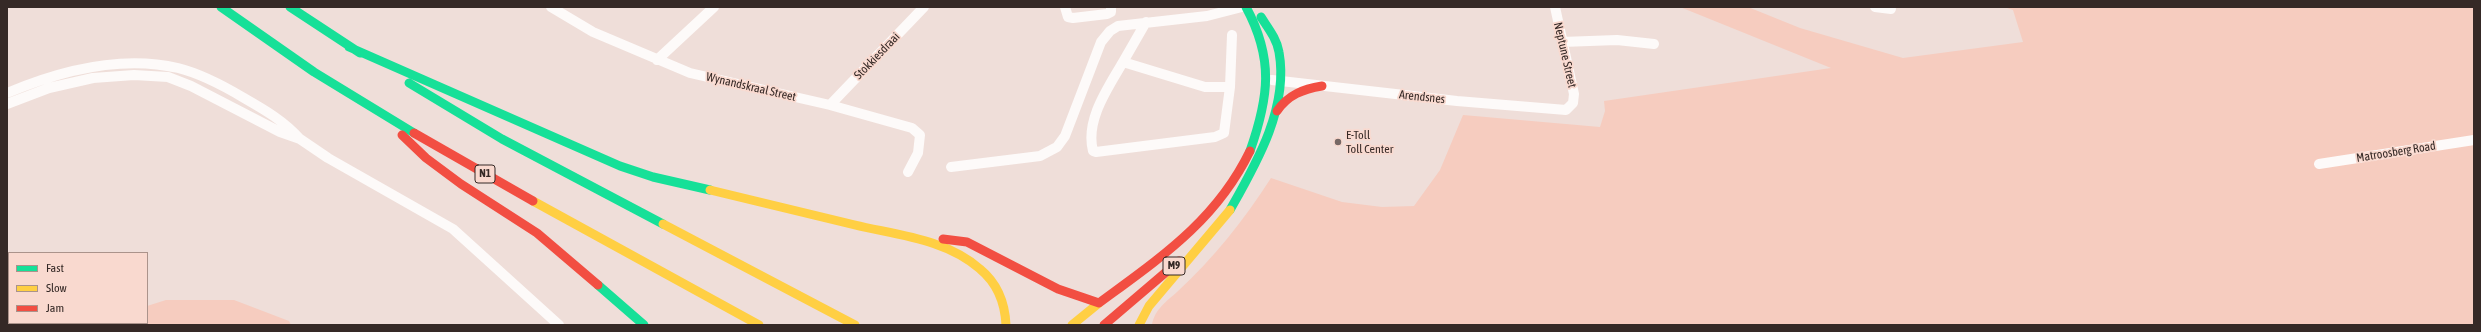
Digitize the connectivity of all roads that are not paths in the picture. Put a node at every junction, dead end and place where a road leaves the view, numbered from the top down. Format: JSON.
{"nodes":[{"id":1,"x":221,"y":7,"type":"edge"},
{"id":2,"x":290,"y":7,"type":"edge"},
{"id":3,"x":551,"y":7,"type":"edge"},
{"id":4,"x":714,"y":7,"type":"edge"},
{"id":5,"x":924,"y":7,"type":"edge"},
{"id":6,"x":1065,"y":7,"type":"edge"},
{"id":7,"x":1112,"y":7,"type":"edge"},
{"id":8,"x":1242,"y":7,"type":"edge"},
{"id":9,"x":1246,"y":7,"type":"edge"},
{"id":10,"x":1254,"y":7,"type":"edge"},
{"id":11,"x":1555,"y":7,"type":"edge"},
{"id":12,"x":1874,"y":7,"type":"edge"},
{"id":13,"x":1891,"y":9,"type":"dead end"},
{"id":14,"x":1146,"y":22,"type":"junction"},
{"id":15,"x":1232,"y":34,"type":"dead end"},
{"id":16,"x":1562,"y":42,"type":"junction"},
{"id":17,"x":1654,"y":44,"type":"dead end"},
{"id":18,"x":349,"y":47,"type":"junction"},
{"id":19,"x":657,"y":60,"type":"junction"},
{"id":20,"x":1123,"y":62,"type":"junction"},
{"id":21,"x":1268,"y":80,"type":"junction"},
{"id":22,"x":1279,"y":81,"type":"junction"},
{"id":23,"x":1322,"y":86,"type":"junction"},
{"id":24,"x":1230,"y":87,"type":"junction"},
{"id":25,"x":7,"y":93,"type":"edge"},
{"id":26,"x":1573,"y":103,"type":"joint"},
{"id":27,"x":7,"y":104,"type":"edge"},
{"id":28,"x":830,"y":105,"type":"junction"},
{"id":29,"x":380,"y":115,"type":"junction"},
{"id":30,"x":300,"y":139,"type":"junction"},
{"id":31,"x":2474,"y":140,"type":"edge"},
{"id":32,"x":1263,"y":146,"type":"junction"},
{"id":33,"x":2319,"y":164,"type":"dead end"},
{"id":34,"x":951,"y":167,"type":"dead end"},
{"id":35,"x":908,"y":172,"type":"dead end"},
{"id":36,"x":1230,"y":210,"type":"junction"},
{"id":37,"x":802,"y":213,"type":"junction"},
{"id":38,"x":1099,"y":303,"type":"junction"},
{"id":39,"x":559,"y":325,"type":"edge"},
{"id":40,"x":644,"y":325,"type":"edge"},
{"id":41,"x":760,"y":325,"type":"edge"},
{"id":42,"x":856,"y":325,"type":"edge"},
{"id":43,"x":1006,"y":325,"type":"edge"},
{"id":44,"x":1072,"y":325,"type":"edge"},
{"id":45,"x":1104,"y":325,"type":"edge"},
{"id":46,"x":1139,"y":325,"type":"edge"}],
"edges":[{"from":1,"to":29,"type":"main road","number":"N1"},
{"from":2,"to":18,"type":"main road"},
{"from":3,"to":19,"type":"street","name":"Wynandskraal Street"},
{"from":4,"to":19,"type":"street"},
{"from":5,"to":28,"type":"street","name":"Stokkiesdraai"},
{"from":6,"to":7,"type":"street"},
{"from":8,"to":14,"type":"street"},
{"from":9,"to":21,"type":"main road","number":"M9"},
{"from":10,"to":22,"type":"main road","number":"M9"},
{"from":11,"to":16,"type":"street","name":"Neptune Street"},
{"from":12,"to":13,"type":"street"},
{"from":14,"to":20,"type":"street"},
{"from":14,"to":34,"type":"street"},
{"from":15,"to":24,"type":"street"},
{"from":16,"to":17,"type":"street"},
{"from":16,"to":26,"type":"street","name":"Neptune Street"},
{"from":18,"to":37,"type":"main road"},
{"from":18,"to":42,"type":"main road"},
{"from":19,"to":28,"type":"street","name":"Wynandskraal Street"},
{"from":20,"to":24,"type":"street"},
{"from":20,"to":24,"type":"street"},
{"from":21,"to":22,"type":"street","name":"Arendsnes"},
{"from":21,"to":38,"type":"main road","number":"M9"},
{"from":22,"to":23,"type":"street","name":"Arendsnes"},
{"from":22,"to":32,"type":"main road","number":"M9"},
{"from":23,"to":26,"type":"street","name":"Arendsnes"},
{"from":23,"to":32,"type":"main road"},
{"from":25,"to":30,"type":"street"},
{"from":27,"to":30,"type":"street"},
{"from":28,"to":35,"type":"street","name":"Wynandskraal Street"},
{"from":29,"to":40,"type":"main road"},
{"from":29,"to":41,"type":"main road","number":"N1"},
{"from":30,"to":39,"type":"street"},
{"from":31,"to":33,"type":"street","name":"Matroosberg Road"},
{"from":32,"to":36,"type":"main road","number":"M9"},
{"from":36,"to":45,"type":"main road","number":"M9"},
{"from":36,"to":46,"type":"main road"},
{"from":37,"to":38,"type":"main road"},
{"from":37,"to":43,"type":"main road"},
{"from":38,"to":44,"type":"main road"}]}
